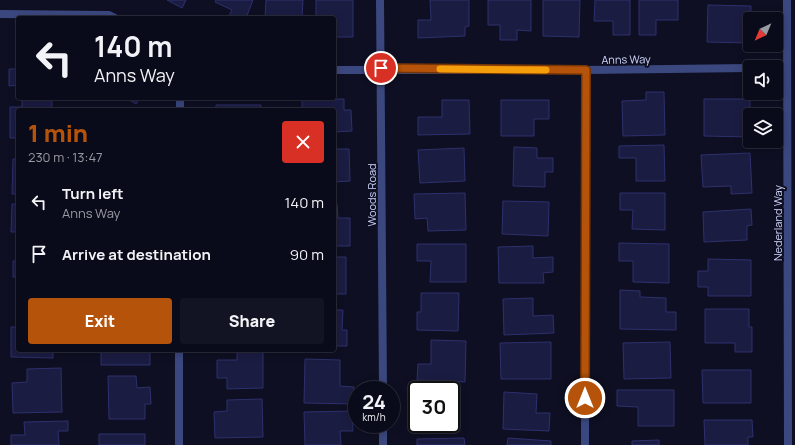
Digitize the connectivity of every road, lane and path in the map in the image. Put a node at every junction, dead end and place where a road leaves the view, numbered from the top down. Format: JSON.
{"nodes":[{"id":1,"x":380,"y":0,"type":"edge"},
{"id":2,"x":787,"y":0,"type":"edge"},
{"id":3,"x":0,"y":14,"type":"edge"},
{"id":4,"x":109,"y":16,"type":"edge"},
{"id":5,"x":783,"y":67,"type":"edge"},
{"id":6,"x":787,"y":67,"type":"junction"},
{"id":7,"x":381,"y":68,"type":"junction"},
{"id":8,"x":743,"y":68,"type":"edge"},
{"id":9,"x":336,"y":70,"type":"edge"},
{"id":10,"x":586,"y":70,"type":"junction"},
{"id":11,"x":791,"y":156,"type":"edge"},
{"id":12,"x":179,"y":352,"type":"edge"},
{"id":13,"x":792,"y":359,"type":"edge"},
{"id":14,"x":383,"y":381,"type":"edge"},
{"id":15,"x":383,"y":433,"type":"edge"},
{"id":16,"x":179,"y":445,"type":"edge"},
{"id":17,"x":383,"y":445,"type":"edge"},
{"id":18,"x":585,"y":445,"type":"edge"},
{"id":19,"x":788,"y":445,"type":"edge"}],
"edges":[{"from":1,"to":7,"type":"street","name":"Woods Road"},
{"from":2,"to":6,"type":"street","name":"Nederland Way"},
{"from":3,"to":4,"type":"street"},
{"from":5,"to":6,"type":"street"},
{"from":6,"to":11,"type":"street","name":"Nederland Way"},
{"from":7,"to":9,"type":"street","name":"Anns Way"},
{"from":7,"to":10,"type":"street","name":"Anns Way"},
{"from":7,"to":14,"type":"street","name":"Woods Road"},
{"from":8,"to":10,"type":"street","name":"Anns Way"},
{"from":10,"to":18,"type":"street"},
{"from":11,"to":13,"type":"street","name":"Nederland Way"},
{"from":12,"to":16,"type":"street"},
{"from":13,"to":19,"type":"street","name":"Nederland Way"},
{"from":15,"to":17,"type":"street"}]}
